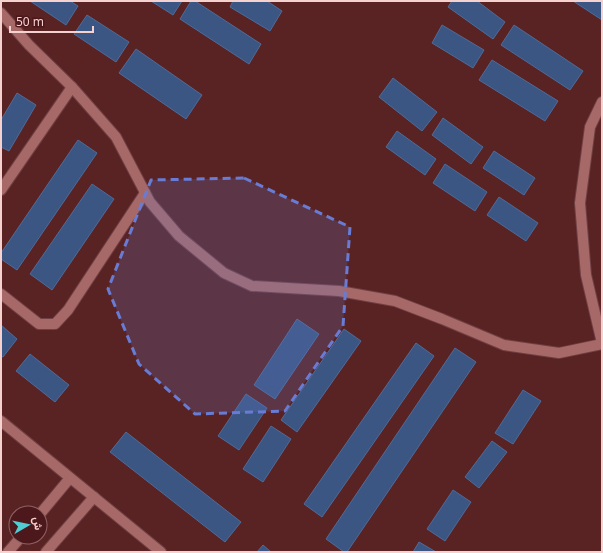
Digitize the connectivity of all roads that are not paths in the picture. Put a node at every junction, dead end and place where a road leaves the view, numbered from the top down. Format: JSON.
{"nodes":[{"id":1,"x":1,"y":13,"type":"edge"},
{"id":2,"x":72,"y":87,"type":"junction"},
{"id":3,"x":602,"y":102,"type":"edge"},
{"id":4,"x":1,"y":190,"type":"edge"},
{"id":5,"x":145,"y":193,"type":"junction"},
{"id":6,"x":1,"y":294,"type":"edge"},
{"id":7,"x":602,"y":343,"type":"edge"},
{"id":8,"x":1,"y":421,"type":"edge"},
{"id":9,"x":70,"y":478,"type":"junction"},
{"id":10,"x":94,"y":497,"type":"junction"},
{"id":11,"x":48,"y":505,"type":"edge"},
{"id":12,"x":46,"y":552,"type":"edge"},
{"id":13,"x":162,"y":552,"type":"edge"}],
"edges":[{"from":1,"to":2,"type":"street"},
{"from":2,"to":4,"type":"street"},
{"from":2,"to":5,"type":"street"},
{"from":3,"to":7,"type":"street"},
{"from":5,"to":6,"type":"street"},
{"from":5,"to":7,"type":"street"},
{"from":8,"to":9,"type":"street"},
{"from":9,"to":10,"type":"street"},
{"from":9,"to":11,"type":"street"},
{"from":10,"to":12,"type":"street"},
{"from":10,"to":13,"type":"street"}]}
